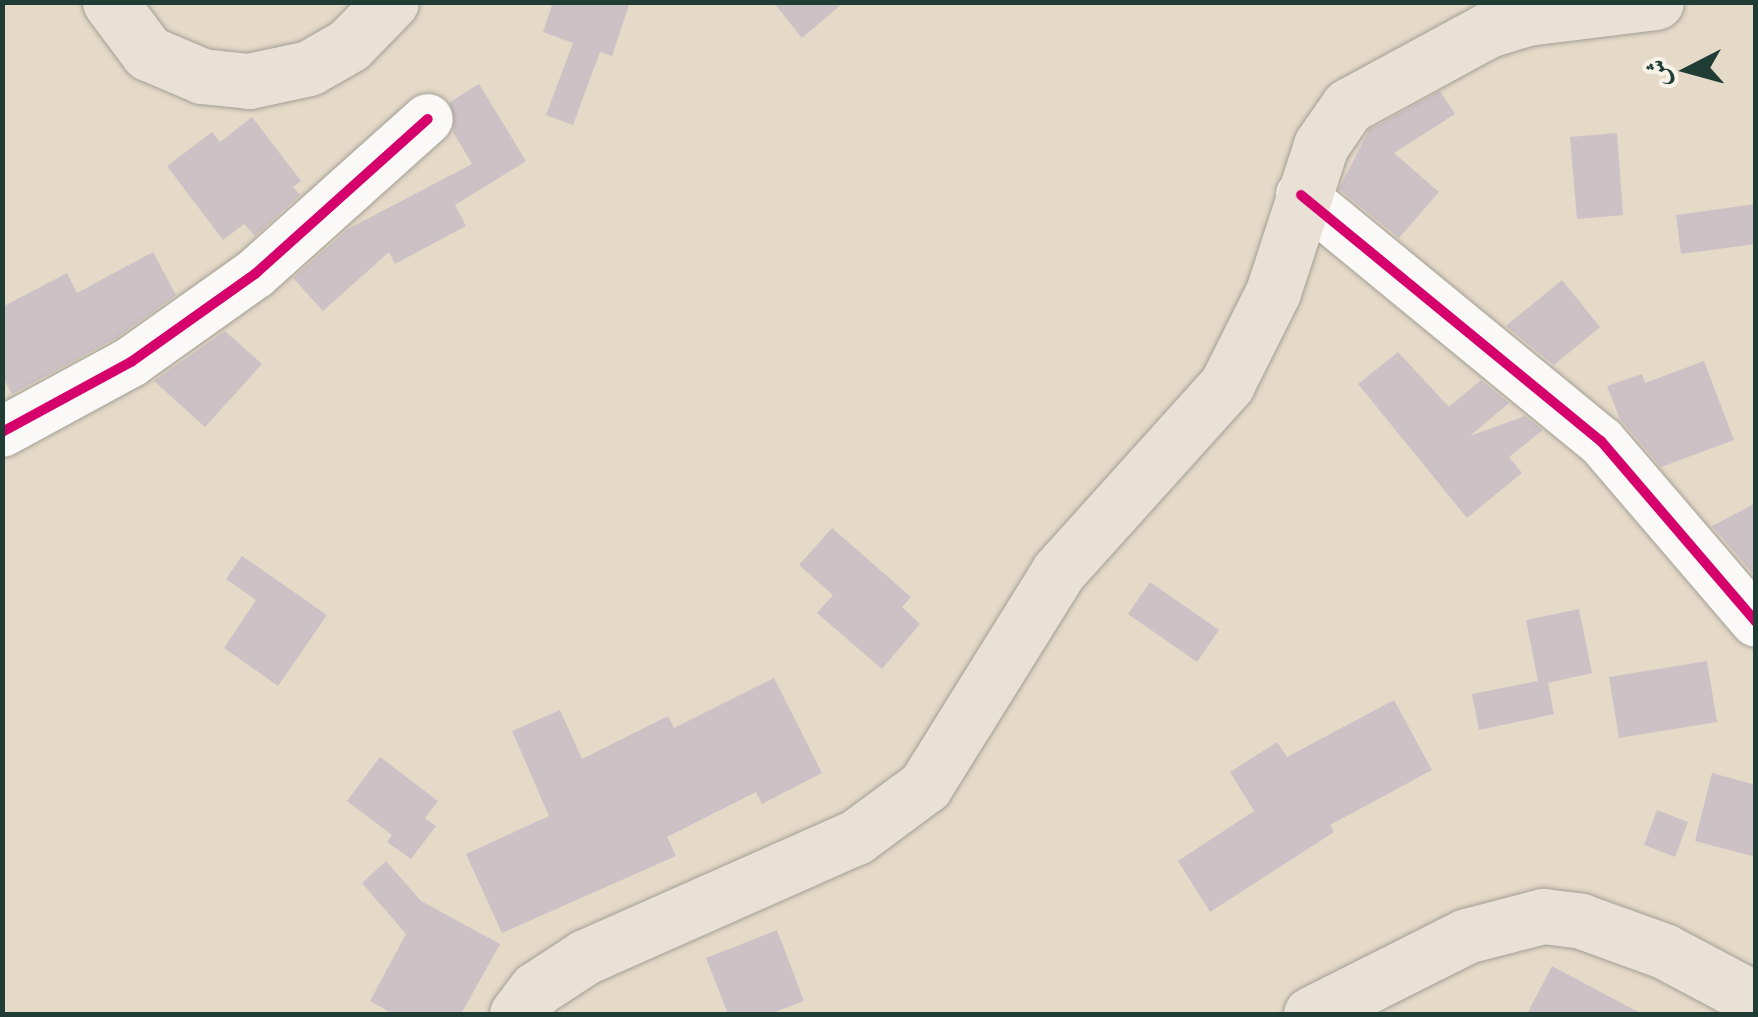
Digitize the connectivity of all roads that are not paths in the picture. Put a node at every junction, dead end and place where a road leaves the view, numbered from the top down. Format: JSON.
{"nodes":[{"id":1,"x":110,"y":2,"type":"edge"},
{"id":2,"x":392,"y":2,"type":"edge"},
{"id":3,"x":1656,"y":2,"type":"edge"},
{"id":4,"x":428,"y":120,"type":"dead end"},
{"id":5,"x":1301,"y":196,"type":"junction"},
{"id":6,"x":2,"y":432,"type":"edge"},
{"id":7,"x":1756,"y":622,"type":"edge"},
{"id":8,"x":1756,"y":1000,"type":"edge"},
{"id":9,"x":517,"y":1014,"type":"edge"},
{"id":10,"x":1311,"y":1014,"type":"edge"}],
"edges":[{"from":1,"to":2,"type":"main road"},
{"from":3,"to":5,"type":"main road"},
{"from":4,"to":6,"type":"street"},
{"from":5,"to":7,"type":"street"},
{"from":5,"to":9,"type":"main road"},
{"from":8,"to":10,"type":"main road"}]}
